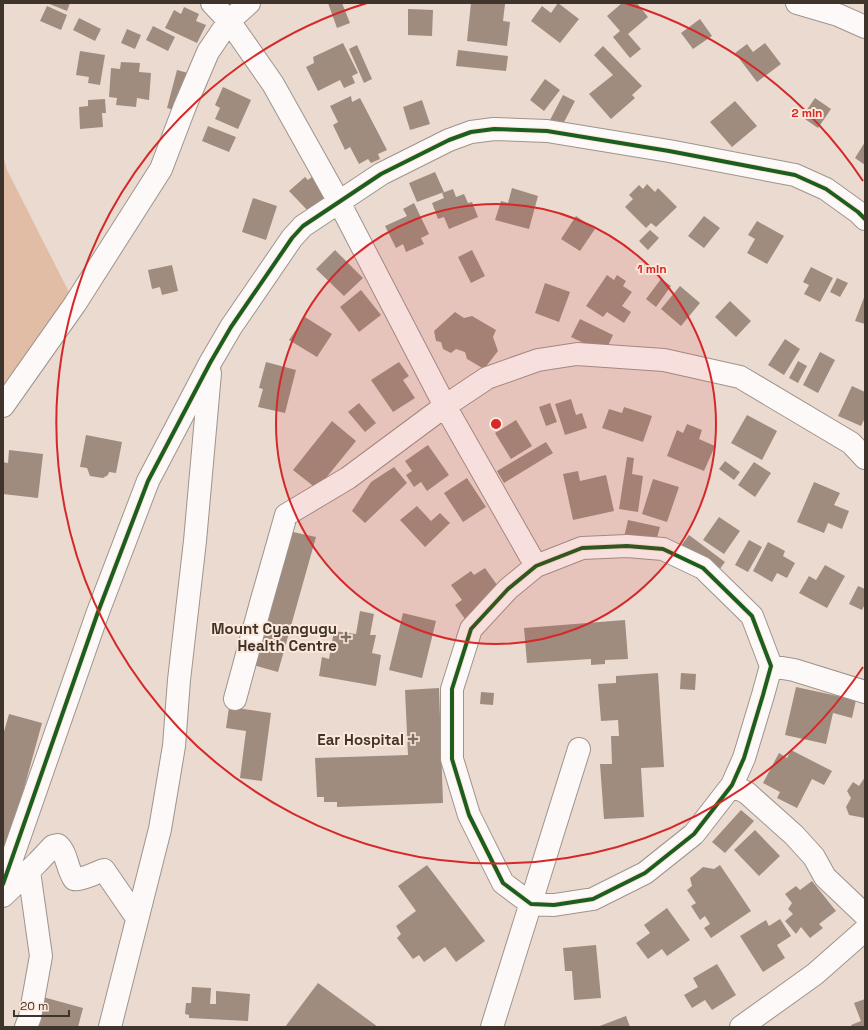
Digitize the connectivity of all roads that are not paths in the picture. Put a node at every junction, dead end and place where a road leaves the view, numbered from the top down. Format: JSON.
{"nodes":[{"id":1,"x":212,"y":3,"type":"edge"},
{"id":2,"x":249,"y":3,"type":"edge"},
{"id":3,"x":796,"y":3,"type":"edge"},
{"id":4,"x":229,"y":21,"type":"junction"},
{"id":5,"x":865,"y":27,"type":"edge"},
{"id":6,"x":339,"y":202,"type":"junction"},
{"id":7,"x":865,"y":220,"type":"edge"},
{"id":8,"x":210,"y":363,"type":"junction"},
{"id":9,"x":3,"y":406,"type":"edge"},
{"id":10,"x":446,"y":406,"type":"junction"},
{"id":11,"x":865,"y":458,"type":"edge"},
{"id":12,"x":536,"y":566,"type":"junction"},
{"id":13,"x":771,"y":666,"type":"junction"},
{"id":14,"x":865,"y":692,"type":"edge"},
{"id":15,"x":235,"y":699,"type":"dead end"},
{"id":16,"x":579,"y":749,"type":"dead end"},
{"id":17,"x":732,"y":785,"type":"junction"},
{"id":18,"x":29,"y":871,"type":"junction"},
{"id":19,"x":3,"y":884,"type":"edge"},
{"id":20,"x":3,"y":896,"type":"edge"},
{"id":21,"x":532,"y":904,"type":"junction"},
{"id":22,"x":865,"y":915,"type":"edge"},
{"id":23,"x":137,"y":918,"type":"junction"},
{"id":24,"x":865,"y":930,"type":"edge"},
{"id":25,"x":26,"y":1027,"type":"edge"},
{"id":26,"x":110,"y":1027,"type":"edge"},
{"id":27,"x":492,"y":1027,"type":"edge"},
{"id":28,"x":741,"y":1027,"type":"edge"}],
"edges":[{"from":1,"to":4,"type":"street"},
{"from":2,"to":4,"type":"street"},
{"from":3,"to":5,"type":"street"},
{"from":4,"to":6,"type":"street"},
{"from":4,"to":9,"type":"street"},
{"from":6,"to":7,"type":"street"},
{"from":6,"to":8,"type":"street"},
{"from":6,"to":10,"type":"street"},
{"from":8,"to":19,"type":"street"},
{"from":8,"to":23,"type":"street"},
{"from":10,"to":11,"type":"street"},
{"from":10,"to":12,"type":"street"},
{"from":10,"to":15,"type":"street"},
{"from":12,"to":13,"type":"street"},
{"from":12,"to":21,"type":"street"},
{"from":13,"to":14,"type":"street"},
{"from":13,"to":17,"type":"street"},
{"from":16,"to":21,"type":"street"},
{"from":17,"to":21,"type":"street"},
{"from":17,"to":22,"type":"street"},
{"from":18,"to":20,"type":"street"},
{"from":18,"to":23,"type":"street"},
{"from":18,"to":25,"type":"street"},
{"from":21,"to":27,"type":"street"},
{"from":23,"to":26,"type":"street"},
{"from":24,"to":28,"type":"street"}]}
